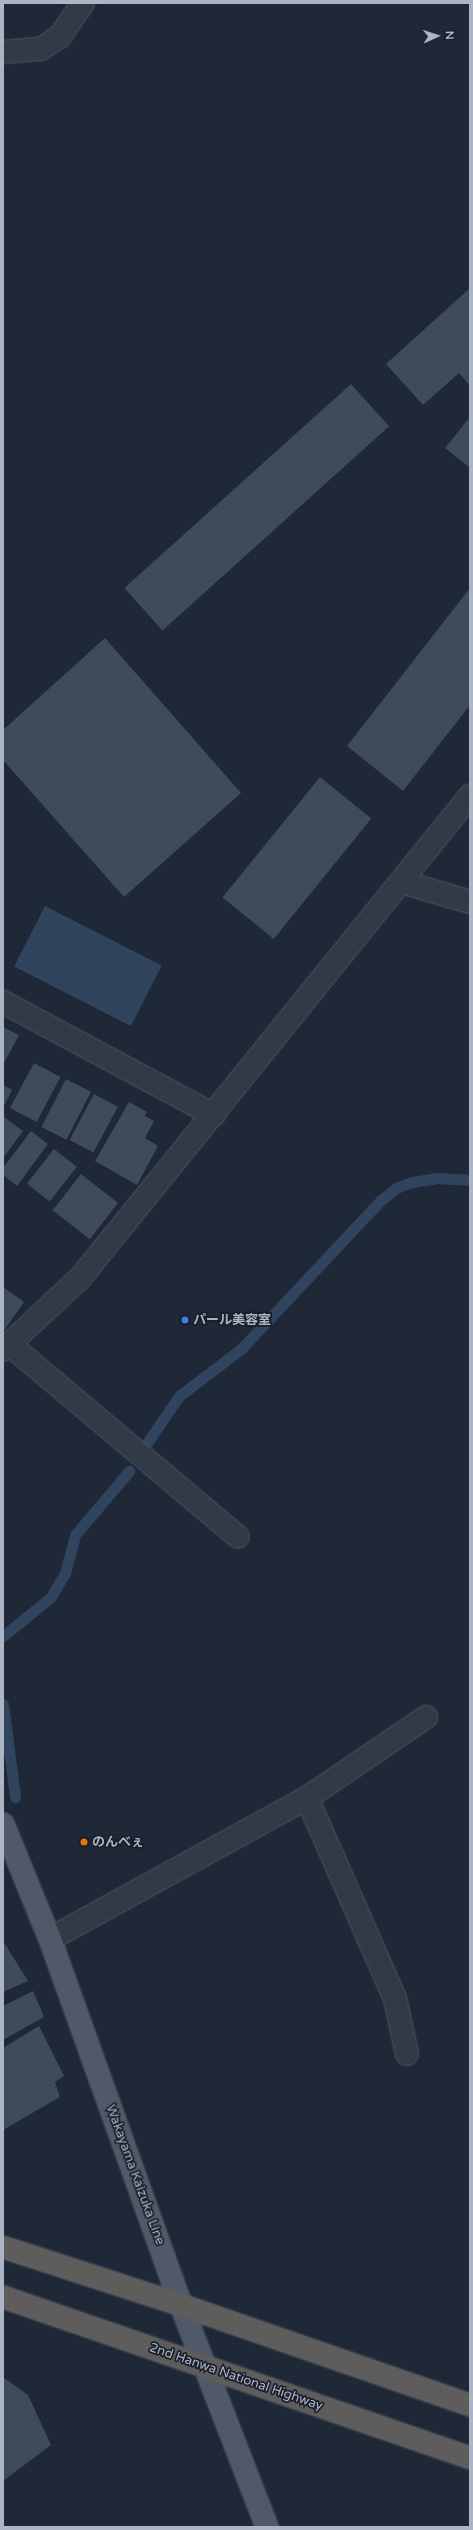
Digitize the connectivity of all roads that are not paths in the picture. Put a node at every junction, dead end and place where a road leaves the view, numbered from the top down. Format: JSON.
{"nodes":[{"id":1,"x":83,"y":3,"type":"edge"},
{"id":2,"x":3,"y":52,"type":"edge"},
{"id":3,"x":470,"y":796,"type":"edge"},
{"id":4,"x":402,"y":882,"type":"junction"},
{"id":5,"x":470,"y":902,"type":"edge"},
{"id":6,"x":3,"y":1002,"type":"edge"},
{"id":7,"x":214,"y":1115,"type":"junction"},
{"id":8,"x":6,"y":1347,"type":"edge"},
{"id":9,"x":238,"y":1537,"type":"dead end"},
{"id":10,"x":426,"y":1717,"type":"dead end"},
{"id":11,"x":307,"y":1798,"type":"junction"},
{"id":12,"x":3,"y":1824,"type":"edge"},
{"id":13,"x":50,"y":1939,"type":"junction"},
{"id":14,"x":407,"y":2054,"type":"dead end"},
{"id":15,"x":3,"y":2247,"type":"edge"},
{"id":16,"x":3,"y":2297,"type":"edge"},
{"id":17,"x":181,"y":2305,"type":"junction"},
{"id":18,"x":204,"y":2366,"type":"junction"},
{"id":19,"x":470,"y":2405,"type":"edge"},
{"id":20,"x":470,"y":2458,"type":"edge"},
{"id":21,"x":267,"y":2527,"type":"edge"}],
"edges":[{"from":1,"to":2,"type":"street"},
{"from":3,"to":4,"type":"street"},
{"from":4,"to":5,"type":"street"},
{"from":4,"to":7,"type":"street"},
{"from":6,"to":7,"type":"street"},
{"from":7,"to":8,"type":"street"},
{"from":8,"to":9,"type":"street"},
{"from":10,"to":11,"type":"street"},
{"from":11,"to":13,"type":"street"},
{"from":11,"to":14,"type":"street"},
{"from":12,"to":13,"type":"main road","name":"Wakayama Kaizuka Line"},
{"from":13,"to":17,"type":"main road","name":"Wakayama Kaizuka Line"},
{"from":15,"to":17,"type":"highway"},
{"from":16,"to":18,"type":"highway","name":"2nd Hanwa National Highway"},
{"from":17,"to":18,"type":"main road","name":"Wakayama Kaizuka Line"},
{"from":17,"to":19,"type":"highway"},
{"from":18,"to":20,"type":"highway","name":"2nd Hanwa National Highway"},
{"from":18,"to":21,"type":"main road","name":"Wakayama Kaizuka Line"}]}
